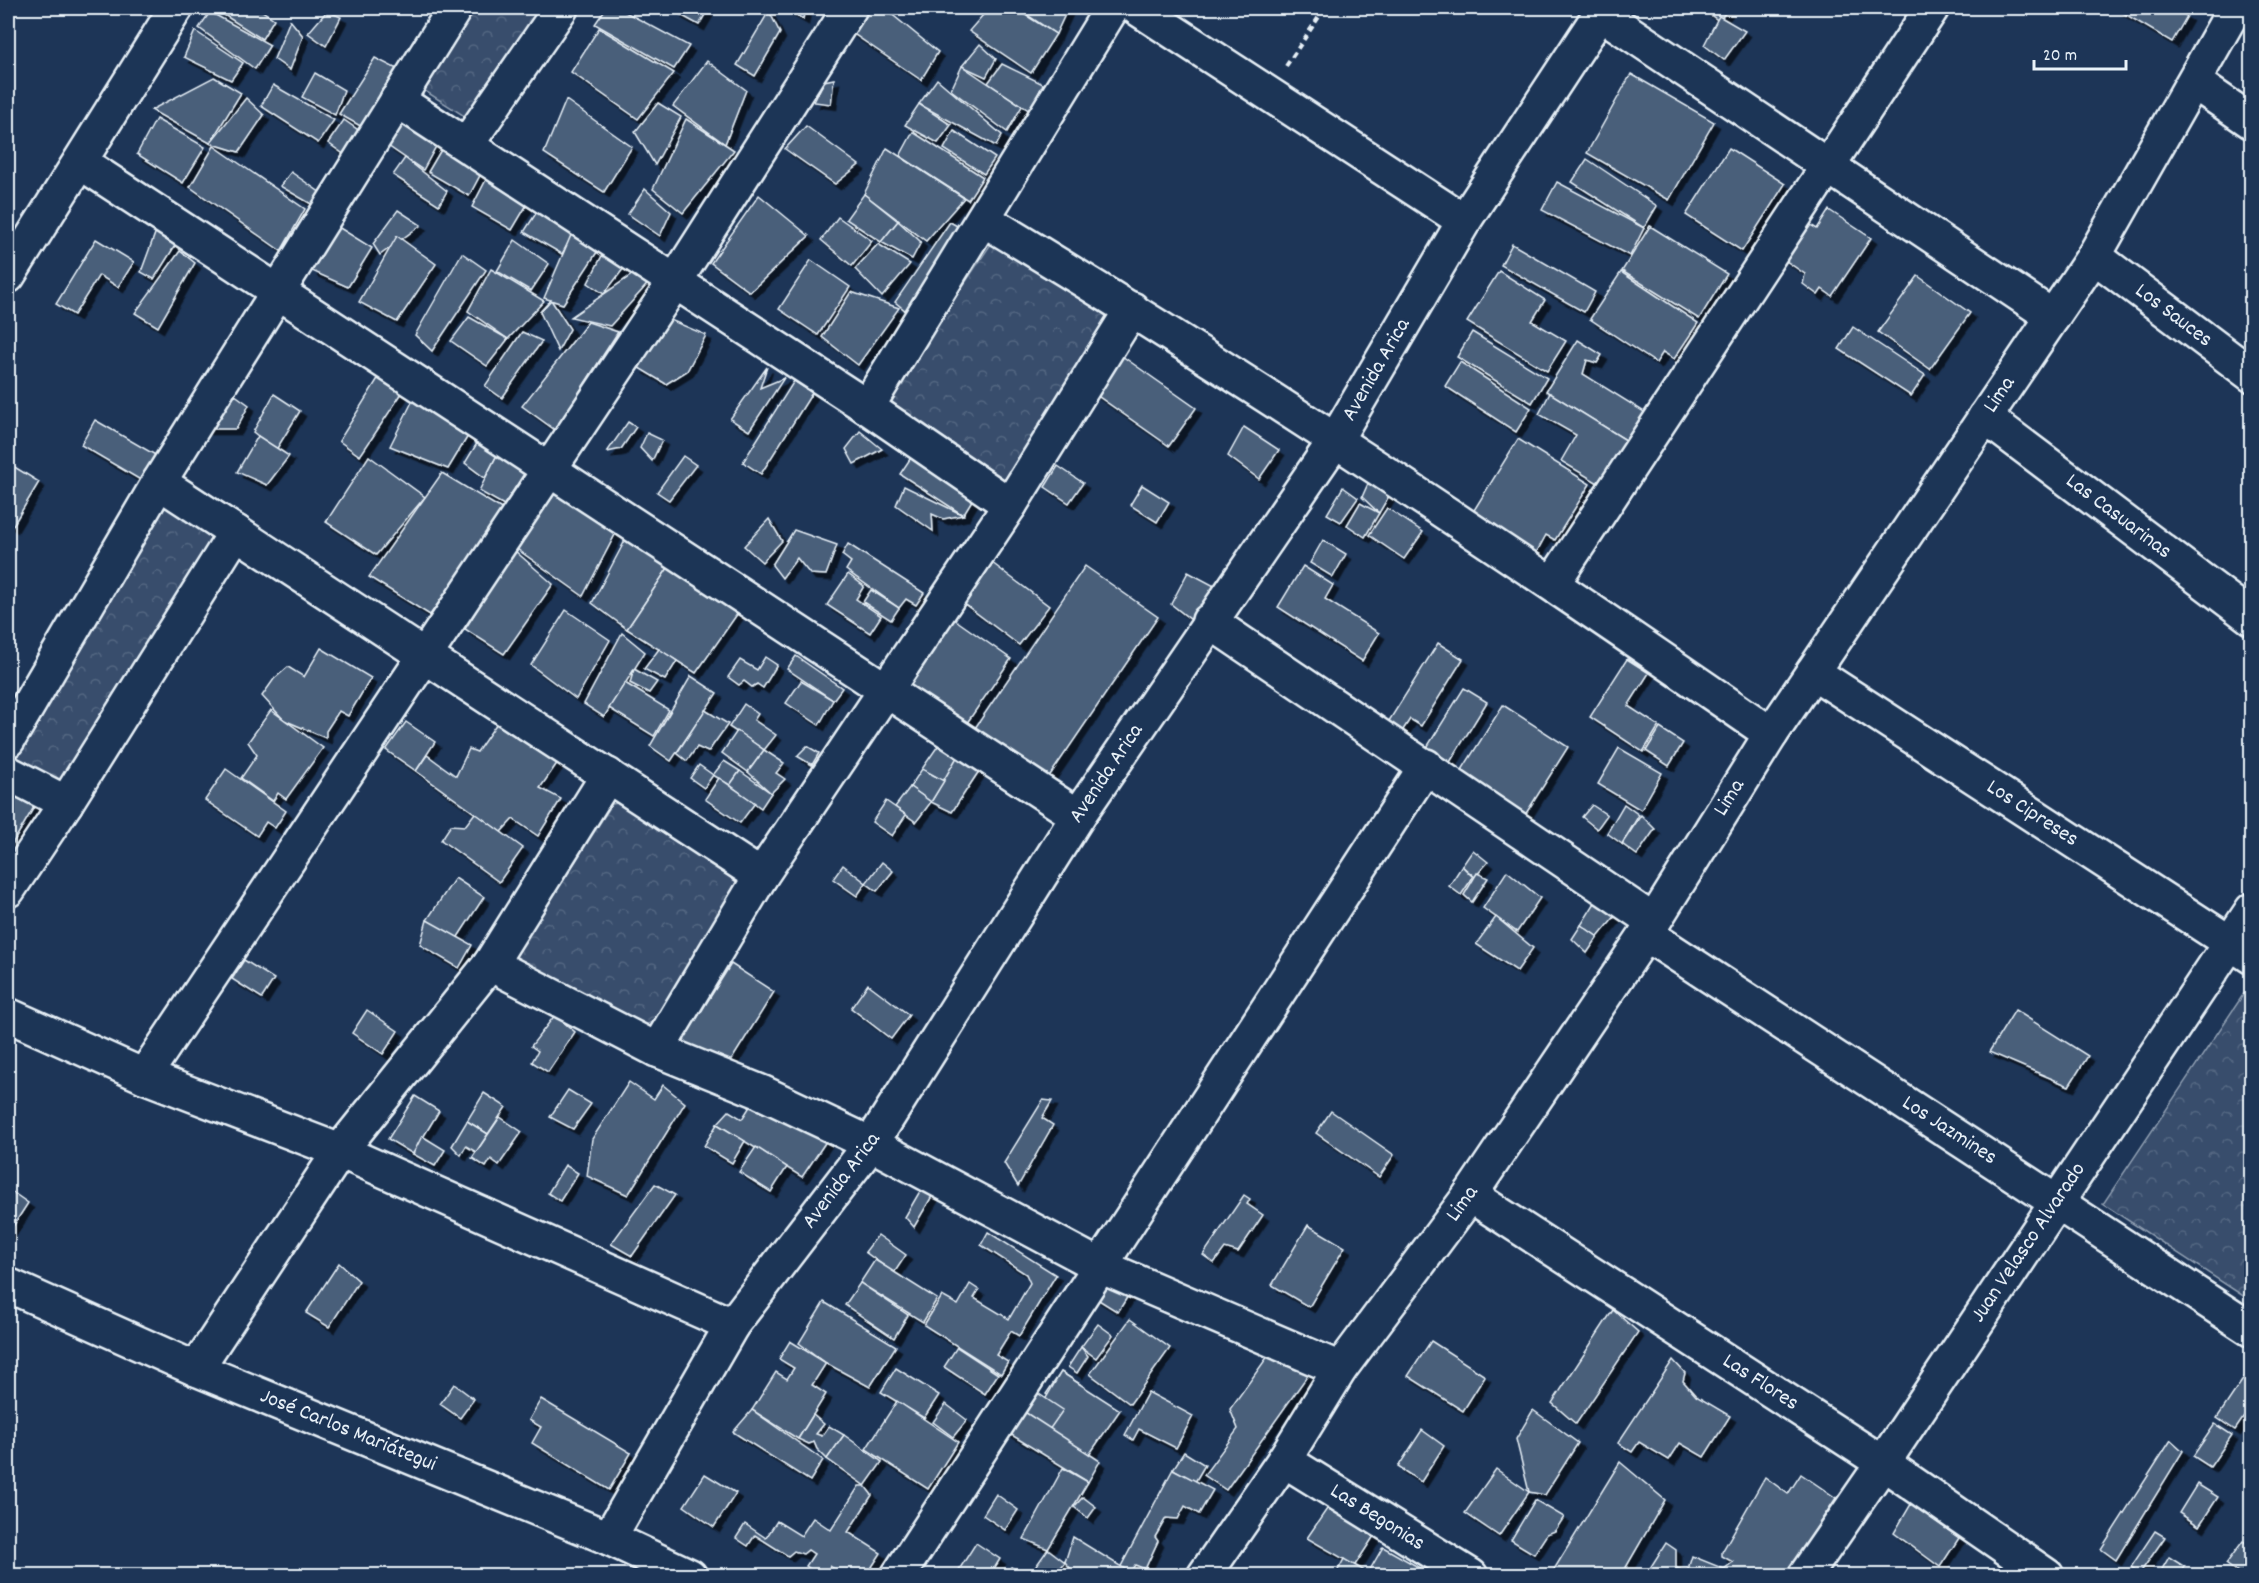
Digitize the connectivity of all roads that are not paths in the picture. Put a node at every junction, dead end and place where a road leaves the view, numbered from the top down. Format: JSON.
{"nodes":[{"id":1,"x":176,"y":8,"type":"edge"},
{"id":2,"x":455,"y":8,"type":"edge"},
{"id":3,"x":561,"y":8,"type":"edge"},
{"id":4,"x":850,"y":8,"type":"edge"},
{"id":5,"x":1112,"y":8,"type":"edge"},
{"id":6,"x":1137,"y":8,"type":"edge"},
{"id":7,"x":1932,"y":8,"type":"edge"},
{"id":8,"x":2235,"y":8,"type":"edge"},
{"id":9,"x":1602,"y":10,"type":"edge"},
{"id":10,"x":2194,"y":82,"type":"junction"},
{"id":11,"x":397,"y":100,"type":"junction"},
{"id":12,"x":2252,"y":122,"type":"edge"},
{"id":13,"x":467,"y":144,"type":"junction"},
{"id":14,"x":80,"y":162,"type":"junction"},
{"id":15,"x":1828,"y":166,"type":"junction"},
{"id":16,"x":983,"y":219,"type":"junction"},
{"id":17,"x":1464,"y":221,"type":"junction"},
{"id":18,"x":2094,"y":256,"type":"junction"},
{"id":19,"x":8,"y":276,"type":"edge"},
{"id":20,"x":674,"y":283,"type":"junction"},
{"id":21,"x":279,"y":293,"type":"junction"},
{"id":22,"x":1132,"y":309,"type":"junction"},
{"id":23,"x":2053,"y":317,"type":"junction"},
{"id":24,"x":2252,"y":375,"type":"edge"},
{"id":25,"x":867,"y":407,"type":"junction"},
{"id":26,"x":1985,"y":417,"type":"junction"},
{"id":27,"x":1336,"y":439,"type":"junction"},
{"id":28,"x":547,"y":470,"type":"junction"},
{"id":29,"x":159,"y":482,"type":"junction"},
{"id":30,"x":1010,"y":506,"type":"junction"},
{"id":31,"x":236,"y":532,"type":"junction"},
{"id":32,"x":1553,"y":583,"type":"junction"},
{"id":33,"x":2252,"y":618,"type":"edge"},
{"id":34,"x":1209,"y":621,"type":"junction"},
{"id":35,"x":424,"y":654,"type":"junction"},
{"id":36,"x":1813,"y":672,"type":"junction"},
{"id":37,"x":884,"y":691,"type":"junction"},
{"id":38,"x":1771,"y":734,"type":"junction"},
{"id":39,"x":8,"y":740,"type":"edge"},
{"id":40,"x":1426,"y":766,"type":"junction"},
{"id":41,"x":8,"y":773,"type":"edge"},
{"id":42,"x":608,"y":775,"type":"junction"},
{"id":43,"x":66,"y":803,"type":"junction"},
{"id":44,"x":1078,"y":816,"type":"junction"},
{"id":45,"x":761,"y":876,"type":"junction"},
{"id":46,"x":8,"y":890,"type":"edge"},
{"id":47,"x":2252,"y":910,"type":"edge"},
{"id":48,"x":1650,"y":927,"type":"junction"},
{"id":49,"x":2241,"y":950,"type":"edge"},
{"id":50,"x":490,"y":964,"type":"junction"},
{"id":51,"x":8,"y":1015,"type":"edge"},
{"id":52,"x":657,"y":1050,"type":"junction"},
{"id":53,"x":144,"y":1076,"type":"junction"},
{"id":54,"x":871,"y":1144,"type":"junction"},
{"id":55,"x":340,"y":1151,"type":"junction"},
{"id":56,"x":1470,"y":1195,"type":"junction"},
{"id":57,"x":2057,"y":1201,"type":"junction"},
{"id":58,"x":1100,"y":1266,"type":"junction"},
{"id":59,"x":8,"y":1285,"type":"edge"},
{"id":60,"x":732,"y":1325,"type":"junction"},
{"id":61,"x":2252,"y":1330,"type":"edge"},
{"id":62,"x":196,"y":1369,"type":"junction"},
{"id":63,"x":1340,"y":1369,"type":"junction"},
{"id":64,"x":1284,"y":1460,"type":"junction"},
{"id":65,"x":1883,"y":1463,"type":"junction"},
{"id":66,"x":609,"y":1538,"type":"junction"},
{"id":67,"x":690,"y":1575,"type":"edge"},
{"id":68,"x":898,"y":1575,"type":"edge"},
{"id":69,"x":1204,"y":1575,"type":"edge"},
{"id":70,"x":1471,"y":1575,"type":"edge"},
{"id":71,"x":1805,"y":1575,"type":"edge"},
{"id":72,"x":2047,"y":1575,"type":"edge"}],
"edges":[{"from":1,"to":14,"type":"street"},
{"from":2,"to":11,"type":"street"},
{"from":3,"to":13,"type":"street"},
{"from":4,"to":20,"type":"street"},
{"from":5,"to":16,"type":"street"},
{"from":6,"to":17,"type":"street"},
{"from":7,"to":15,"type":"street"},
{"from":8,"to":10,"type":"street","name":"Lima"},
{"from":9,"to":15,"type":"street"},
{"from":9,"to":17,"type":"street","name":"Avenida Arica"},
{"from":10,"to":12,"type":"street"},
{"from":10,"to":18,"type":"street","name":"Lima"},
{"from":11,"to":13,"type":"street"},
{"from":11,"to":21,"type":"street"},
{"from":13,"to":20,"type":"street"},
{"from":14,"to":19,"type":"street"},
{"from":14,"to":21,"type":"street"},
{"from":15,"to":23,"type":"street"},
{"from":15,"to":32,"type":"street"},
{"from":16,"to":22,"type":"street"},
{"from":16,"to":25,"type":"street"},
{"from":17,"to":27,"type":"street","name":"Avenida Arica"},
{"from":18,"to":23,"type":"street","name":"Lima"},
{"from":18,"to":24,"type":"street","name":"Los Sauces"},
{"from":20,"to":25,"type":"street"},
{"from":20,"to":28,"type":"street"},
{"from":21,"to":28,"type":"street"},
{"from":21,"to":29,"type":"street"},
{"from":22,"to":27,"type":"street"},
{"from":22,"to":30,"type":"street"},
{"from":23,"to":26,"type":"street","name":"Lima"},
{"from":25,"to":30,"type":"street"},
{"from":26,"to":33,"type":"street","name":"Las Casuarinas"},
{"from":26,"to":36,"type":"street","name":"Lima"},
{"from":27,"to":32,"type":"street"},
{"from":27,"to":34,"type":"street","name":"Avenida Arica"},
{"from":28,"to":35,"type":"street"},
{"from":28,"to":37,"type":"street"},
{"from":29,"to":31,"type":"street"},
{"from":29,"to":39,"type":"street"},
{"from":30,"to":37,"type":"street"},
{"from":31,"to":35,"type":"street"},
{"from":31,"to":43,"type":"street"},
{"from":32,"to":38,"type":"street"},
{"from":34,"to":40,"type":"street","name":"Los Jazmines"},
{"from":34,"to":44,"type":"street","name":"Avenida Arica"},
{"from":35,"to":42,"type":"street"},
{"from":35,"to":53,"type":"street"},
{"from":36,"to":38,"type":"street","name":"Lima"},
{"from":36,"to":49,"type":"street","name":"Los Cipreses"},
{"from":37,"to":44,"type":"street"},
{"from":37,"to":45,"type":"street"},
{"from":38,"to":48,"type":"street","name":"Lima"},
{"from":40,"to":48,"type":"street","name":"Los Jazmines"},
{"from":40,"to":58,"type":"street"},
{"from":41,"to":43,"type":"street"},
{"from":42,"to":45,"type":"street"},
{"from":42,"to":50,"type":"street"},
{"from":43,"to":46,"type":"street"},
{"from":44,"to":54,"type":"street","name":"Avenida Arica"},
{"from":45,"to":52,"type":"street"},
{"from":47,"to":49,"type":"street","name":"Juan Velasco Alvarado"},
{"from":48,"to":56,"type":"street","name":"Lima"},
{"from":48,"to":57,"type":"street","name":"Los Jazmines"},
{"from":49,"to":57,"type":"street","name":"Juan Velasco Alvarado"},
{"from":50,"to":52,"type":"street"},
{"from":50,"to":55,"type":"street"},
{"from":51,"to":53,"type":"street"},
{"from":52,"to":54,"type":"street"},
{"from":53,"to":55,"type":"street"},
{"from":54,"to":58,"type":"street"},
{"from":54,"to":60,"type":"street","name":"Avenida Arica"},
{"from":55,"to":60,"type":"street"},
{"from":55,"to":62,"type":"street"},
{"from":56,"to":63,"type":"street","name":"Lima"},
{"from":56,"to":65,"type":"street","name":"Las Flores"},
{"from":57,"to":61,"type":"street","name":"Los Jazmines"},
{"from":57,"to":65,"type":"street","name":"Juan Velasco Alvarado"},
{"from":58,"to":63,"type":"street"},
{"from":58,"to":68,"type":"street"},
{"from":59,"to":62,"type":"street","name":"José Carlos Mariátegui"},
{"from":60,"to":66,"type":"street","name":"Avenida Arica"},
{"from":62,"to":66,"type":"street","name":"José Carlos Mariátegui"},
{"from":63,"to":64,"type":"street","name":"Lima"},
{"from":64,"to":69,"type":"street","name":"Lima"},
{"from":64,"to":70,"type":"street","name":"Las Begonias"},
{"from":65,"to":71,"type":"street","name":"Juan Velasco Alvarado"},
{"from":65,"to":72,"type":"street","name":"Las Flores"},
{"from":66,"to":67,"type":"street","name":"José Carlos Mariátegui"}]}
